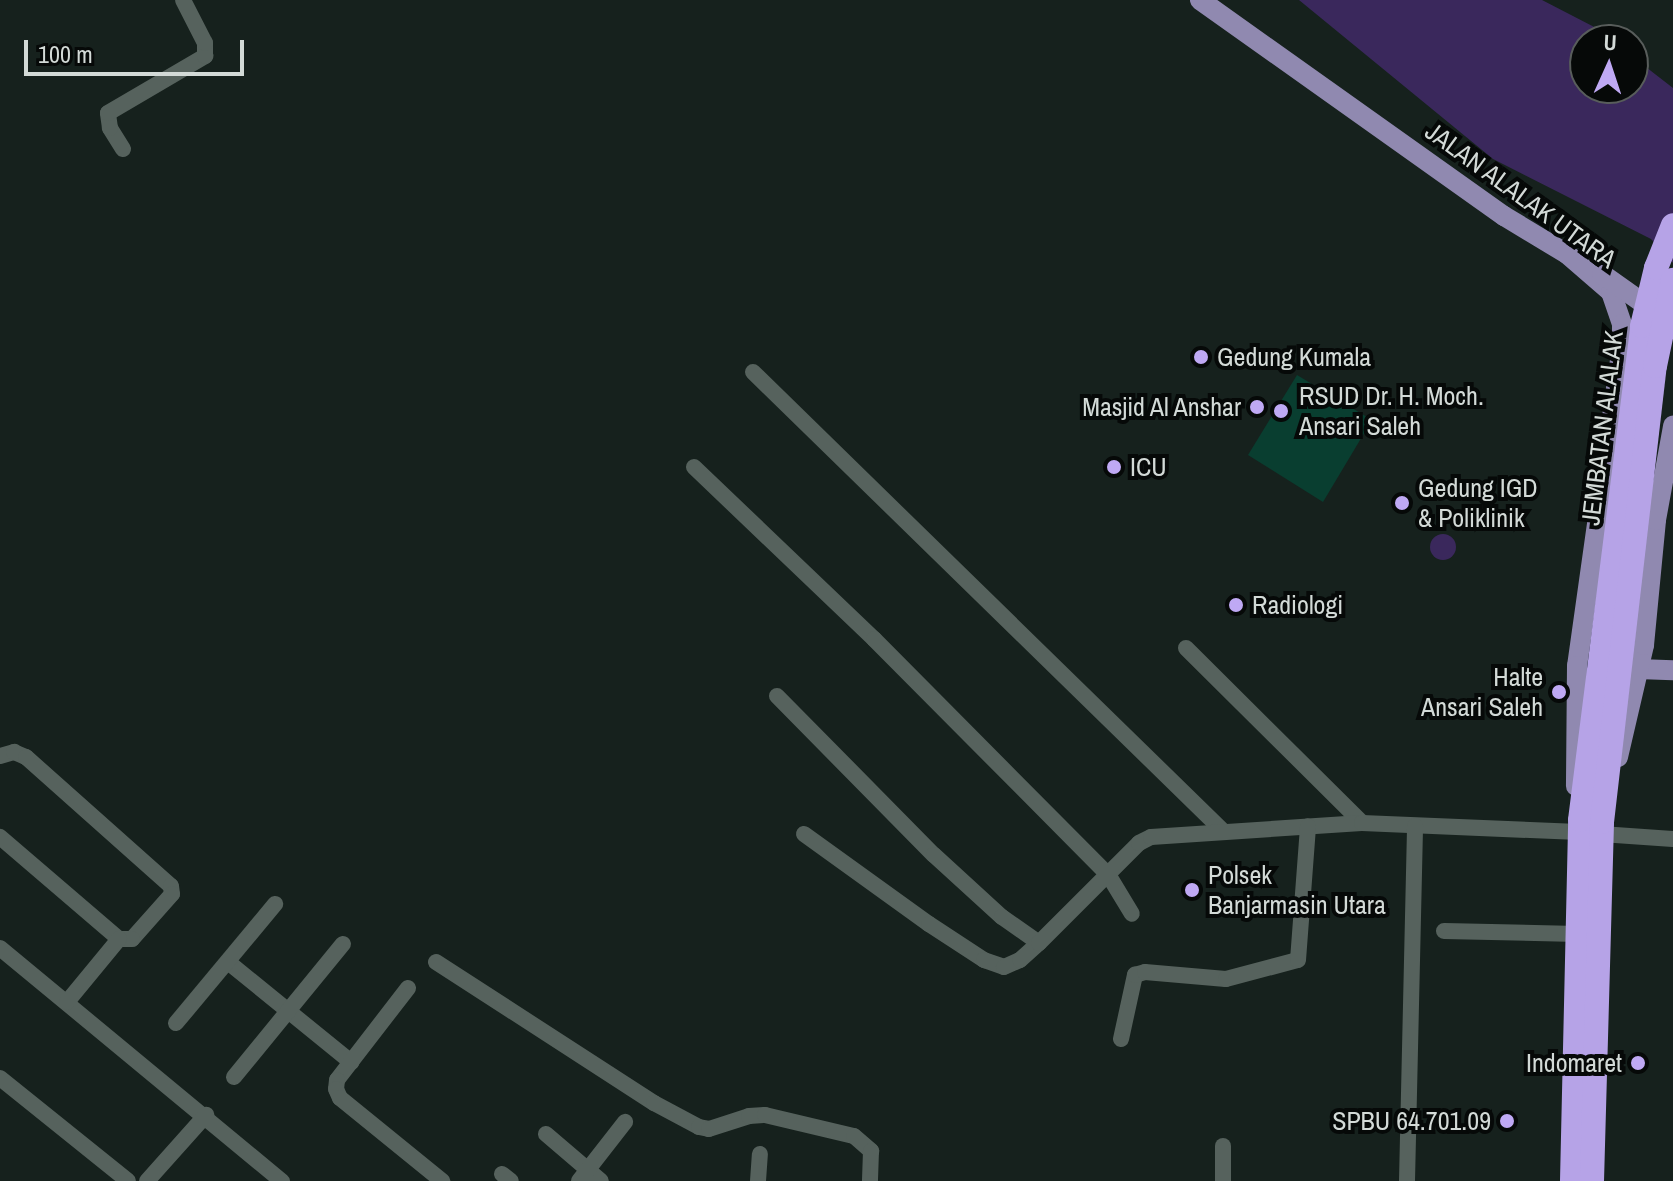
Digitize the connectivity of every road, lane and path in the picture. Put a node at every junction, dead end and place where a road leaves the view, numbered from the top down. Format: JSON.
{"nodes":[{"id":1,"x":183,"y":0,"type":"edge"},
{"id":2,"x":1200,"y":0,"type":"edge"},
{"id":3,"x":123,"y":149,"type":"dead end"},
{"id":4,"x":1673,"y":225,"type":"edge"},
{"id":5,"x":1673,"y":280,"type":"edge"},
{"id":6,"x":1626,"y":301,"type":"junction"},
{"id":7,"x":1673,"y":325,"type":"edge"},
{"id":8,"x":753,"y":372,"type":"dead end"},
{"id":9,"x":1673,"y":426,"type":"edge"},
{"id":10,"x":694,"y":467,"type":"dead end"},
{"id":11,"x":1665,"y":521,"type":"edge"},
{"id":12,"x":1615,"y":643,"type":"junction"},
{"id":13,"x":1186,"y":648,"type":"dead end"},
{"id":14,"x":1638,"y":669,"type":"junction"},
{"id":15,"x":1673,"y":670,"type":"edge"},
{"id":16,"x":777,"y":696,"type":"dead end"},
{"id":17,"x":0,"y":756,"type":"edge"},
{"id":18,"x":1362,"y":823,"type":"junction"},
{"id":19,"x":1308,"y":826,"type":"junction"},
{"id":20,"x":1415,"y":826,"type":"junction"},
{"id":21,"x":1591,"y":827,"type":"junction"},
{"id":22,"x":1224,"y":832,"type":"junction"},
{"id":23,"x":804,"y":834,"type":"dead end"},
{"id":24,"x":0,"y":837,"type":"edge"},
{"id":25,"x":1673,"y":839,"type":"edge"},
{"id":26,"x":1109,"y":876,"type":"junction"},
{"id":27,"x":275,"y":904,"type":"dead end"},
{"id":28,"x":1132,"y":914,"type":"dead end"},
{"id":29,"x":1444,"y":931,"type":"dead end"},
{"id":30,"x":1578,"y":934,"type":"junction"},
{"id":31,"x":119,"y":939,"type":"junction"},
{"id":32,"x":1039,"y":943,"type":"junction"},
{"id":33,"x":343,"y":944,"type":"dead end"},
{"id":34,"x":0,"y":948,"type":"edge"},
{"id":35,"x":228,"y":962,"type":"junction"},
{"id":36,"x":436,"y":962,"type":"dead end"},
{"id":37,"x":408,"y":988,"type":"dead end"},
{"id":38,"x":67,"y":1002,"type":"junction"},
{"id":39,"x":290,"y":1013,"type":"junction"},
{"id":40,"x":176,"y":1023,"type":"dead end"},
{"id":41,"x":1121,"y":1039,"type":"dead end"},
{"id":42,"x":351,"y":1062,"type":"junction"},
{"id":43,"x":234,"y":1077,"type":"dead end"},
{"id":44,"x":0,"y":1078,"type":"edge"},
{"id":45,"x":206,"y":1115,"type":"junction"},
{"id":46,"x":625,"y":1122,"type":"dead end"},
{"id":47,"x":546,"y":1134,"type":"dead end"},
{"id":48,"x":1223,"y":1146,"type":"dead end"},
{"id":49,"x":760,"y":1154,"type":"dead end"},
{"id":50,"x":583,"y":1175,"type":"edge"},
{"id":51,"x":128,"y":1181,"type":"edge"},
{"id":52,"x":147,"y":1181,"type":"edge"},
{"id":53,"x":282,"y":1181,"type":"edge"},
{"id":54,"x":442,"y":1181,"type":"edge"},
{"id":55,"x":601,"y":1181,"type":"edge"},
{"id":56,"x":758,"y":1181,"type":"edge"},
{"id":57,"x":870,"y":1181,"type":"edge"},
{"id":58,"x":1223,"y":1181,"type":"edge"},
{"id":59,"x":1407,"y":1181,"type":"edge"},
{"id":60,"x":1572,"y":1181,"type":"edge"},
{"id":61,"x":1592,"y":1181,"type":"edge"}],
"edges":[{"from":1,"to":3,"type":"street"},
{"from":2,"to":6,"type":"main road","name":"JALAN ALALAK UTARA"},
{"from":4,"to":12,"type":"highway","name":"JEMBATAN ALALAK"},
{"from":5,"to":12,"type":"highway","name":"JEMBATAN ALALAK"},
{"from":6,"to":7,"type":"main road"},
{"from":6,"to":21,"type":"main road","name":"JALAN ALALAK UTARA"},
{"from":8,"to":22,"type":"street"},
{"from":9,"to":11,"type":"main road"},
{"from":10,"to":26,"type":"street"},
{"from":11,"to":14,"type":"main road"},
{"from":12,"to":21,"type":"highway"},
{"from":13,"to":18,"type":"street"},
{"from":14,"to":15,"type":"main road"},
{"from":14,"to":21,"type":"main road"},
{"from":16,"to":32,"type":"street"},
{"from":17,"to":31,"type":"street"},
{"from":18,"to":19,"type":"street"},
{"from":18,"to":20,"type":"street"},
{"from":19,"to":22,"type":"street"},
{"from":19,"to":41,"type":"street"},
{"from":20,"to":21,"type":"street"},
{"from":20,"to":59,"type":"street"},
{"from":21,"to":25,"type":"street"},
{"from":21,"to":30,"type":"highway"},
{"from":21,"to":61,"type":"highway"},
{"from":22,"to":26,"type":"street"},
{"from":23,"to":32,"type":"street"},
{"from":24,"to":31,"type":"street"},
{"from":26,"to":28,"type":"street"},
{"from":26,"to":32,"type":"street"},
{"from":27,"to":35,"type":"street"},
{"from":29,"to":30,"type":"street"},
{"from":30,"to":60,"type":"highway"},
{"from":31,"to":38,"type":"street"},
{"from":33,"to":39,"type":"street"},
{"from":34,"to":38,"type":"street"},
{"from":35,"to":39,"type":"street"},
{"from":35,"to":40,"type":"street"},
{"from":36,"to":57,"type":"street"},
{"from":37,"to":42,"type":"street"},
{"from":38,"to":45,"type":"street"},
{"from":39,"to":42,"type":"street"},
{"from":39,"to":43,"type":"street"},
{"from":42,"to":54,"type":"street"},
{"from":44,"to":51,"type":"street"},
{"from":45,"to":52,"type":"street"},
{"from":45,"to":53,"type":"street"},
{"from":46,"to":50,"type":"street"},
{"from":47,"to":50,"type":"street"},
{"from":48,"to":58,"type":"street"},
{"from":49,"to":56,"type":"street"},
{"from":50,"to":55,"type":"street"}]}
